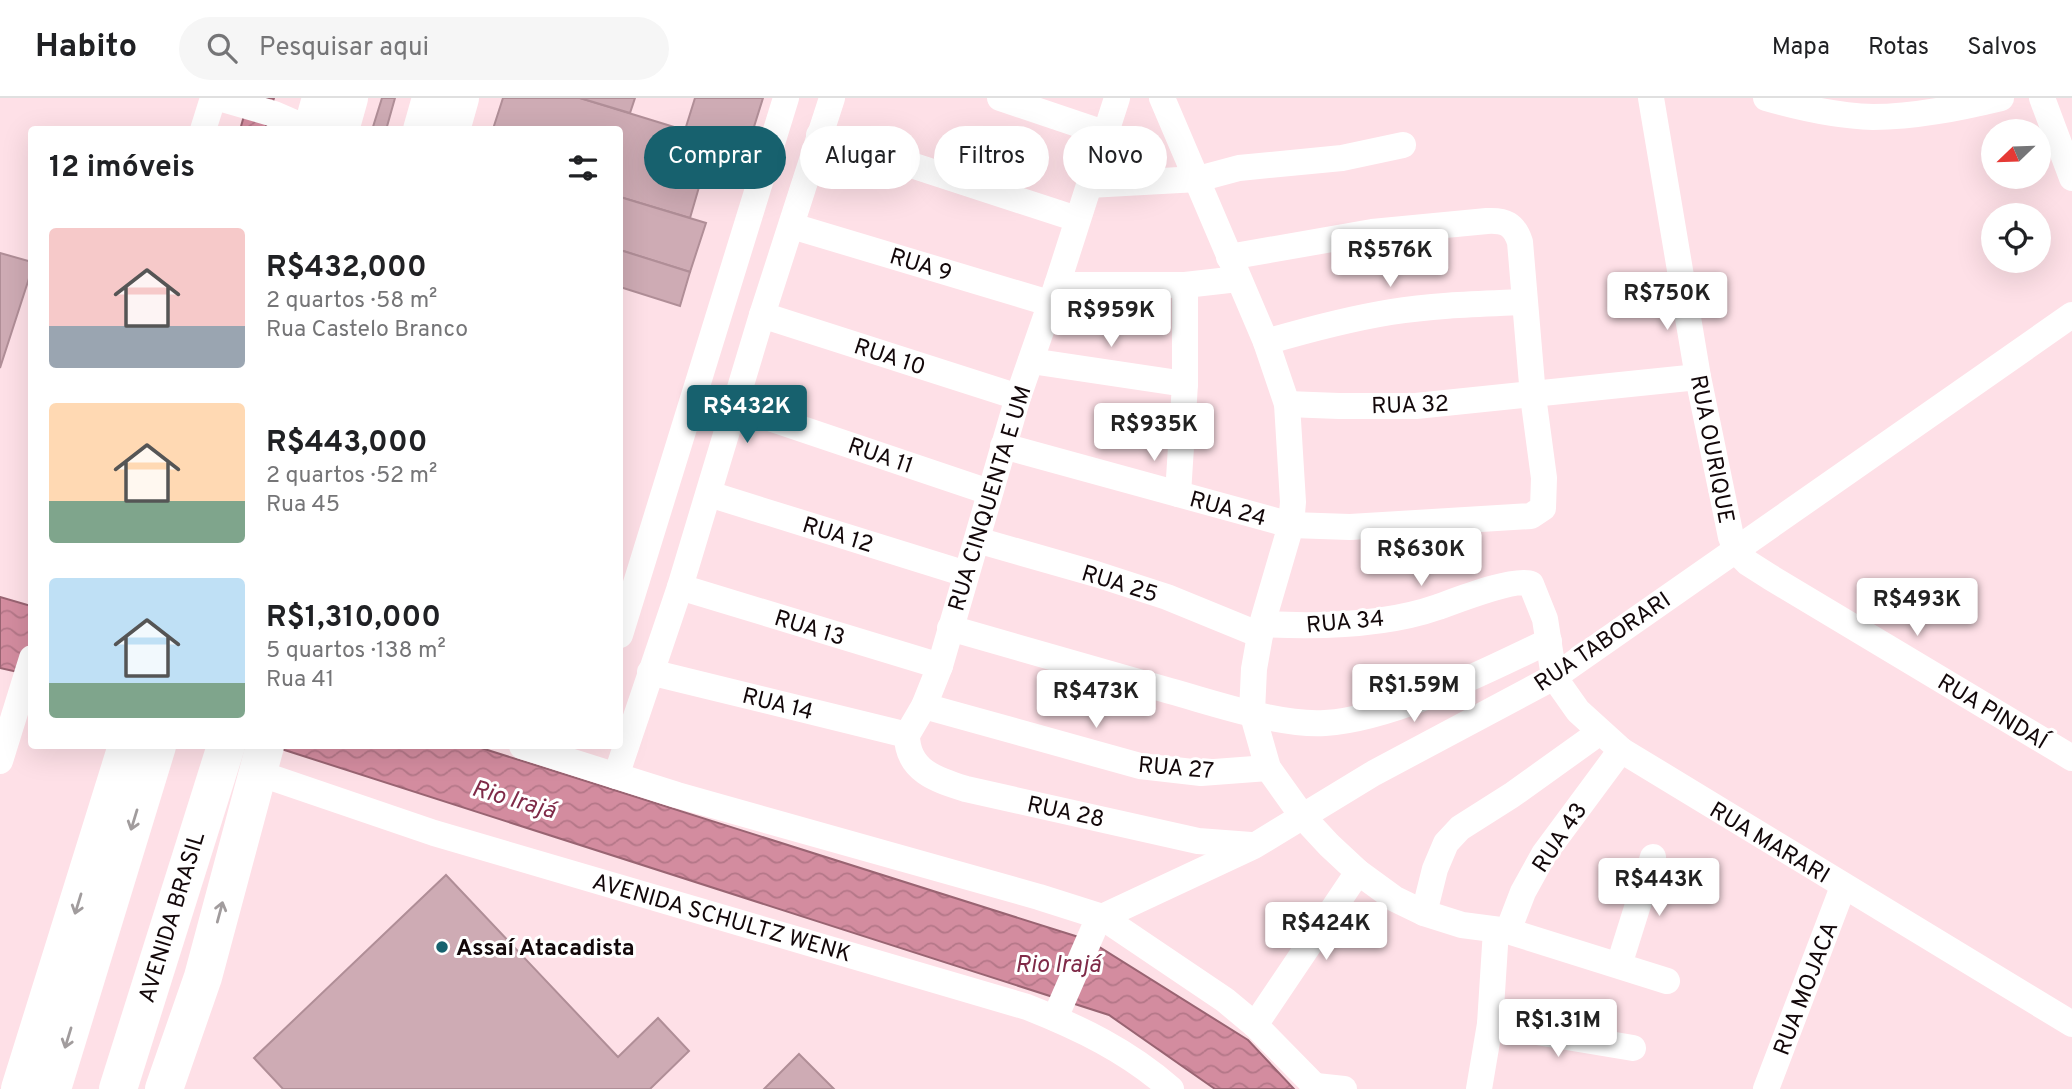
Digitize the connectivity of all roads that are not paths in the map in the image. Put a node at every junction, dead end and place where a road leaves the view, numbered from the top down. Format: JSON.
{"nodes":[{"id":1,"x":213,"y":98,"type":"edge"},
{"id":2,"x":321,"y":98,"type":"edge"},
{"id":3,"x":349,"y":98,"type":"edge"},
{"id":4,"x":431,"y":98,"type":"edge"},
{"id":5,"x":460,"y":98,"type":"edge"},
{"id":6,"x":786,"y":98,"type":"edge"},
{"id":7,"x":832,"y":98,"type":"edge"},
{"id":8,"x":1000,"y":98,"type":"edge"},
{"id":9,"x":1117,"y":98,"type":"edge"},
{"id":10,"x":1162,"y":98,"type":"edge"},
{"id":11,"x":1651,"y":98,"type":"edge"},
{"id":12,"x":1766,"y":98,"type":"edge"},
{"id":13,"x":2001,"y":98,"type":"edge"},
{"id":14,"x":2042,"y":98,"type":"edge"},
{"id":15,"x":230,"y":102,"type":"edge"},
{"id":16,"x":204,"y":126,"type":"edge"},
{"id":17,"x":302,"y":126,"type":"edge"},
{"id":18,"x":312,"y":126,"type":"edge"},
{"id":19,"x":341,"y":126,"type":"edge"},
{"id":20,"x":423,"y":126,"type":"edge"},
{"id":21,"x":452,"y":126,"type":"edge"},
{"id":22,"x":822,"y":126,"type":"edge"},
{"id":23,"x":1083,"y":126,"type":"edge"},
{"id":24,"x":1109,"y":126,"type":"edge"},
{"id":25,"x":1403,"y":145,"type":"dead end"},
{"id":26,"x":920,"y":168,"type":"edge"},
{"id":27,"x":2072,"y":178,"type":"edge"},
{"id":28,"x":1198,"y":179,"type":"junction"},
{"id":29,"x":1167,"y":181,"type":"edge"},
{"id":30,"x":803,"y":189,"type":"edge"},
{"id":31,"x":1088,"y":189,"type":"edge"},
{"id":32,"x":1077,"y":219,"type":"junction"},
{"id":33,"x":792,"y":226,"type":"junction"},
{"id":34,"x":1233,"y":268,"type":"junction"},
{"id":35,"x":1185,"y":285,"type":"junction"},
{"id":36,"x":1053,"y":294,"type":"junction"},
{"id":37,"x":1524,"y":302,"type":"junction"},
{"id":38,"x":762,"y":315,"type":"junction"},
{"id":39,"x":2072,"y":316,"type":"edge"},
{"id":40,"x":1266,"y":342,"type":"junction"},
{"id":41,"x":1031,"y":361,"type":"junction"},
{"id":42,"x":1699,"y":377,"type":"junction"},
{"id":43,"x":1185,"y":384,"type":"junction"},
{"id":44,"x":1533,"y":396,"type":"junction"},
{"id":45,"x":1018,"y":397,"type":"junction"},
{"id":46,"x":1287,"y":404,"type":"junction"},
{"id":47,"x":734,"y":406,"type":"junction"},
{"id":48,"x":1003,"y":446,"type":"junction"},
{"id":49,"x":989,"y":492,"type":"junction"},
{"id":50,"x":709,"y":494,"type":"junction"},
{"id":51,"x":1178,"y":494,"type":"junction"},
{"id":52,"x":1291,"y":526,"type":"junction"},
{"id":53,"x":977,"y":540,"type":"junction"},
{"id":54,"x":1736,"y":551,"type":"junction"},
{"id":55,"x":966,"y":574,"type":"junction"},
{"id":56,"x":680,"y":587,"type":"junction"},
{"id":57,"x":1539,"y":600,"type":"joint"},
{"id":58,"x":623,"y":625,"type":"edge"},
{"id":59,"x":950,"y":628,"type":"junction"},
{"id":60,"x":1261,"y":629,"type":"junction"},
{"id":61,"x":1549,"y":641,"type":"junction"},
{"id":62,"x":940,"y":666,"type":"junction"},
{"id":63,"x":28,"y":671,"type":"edge"},
{"id":64,"x":650,"y":671,"type":"junction"},
{"id":65,"x":1554,"y":677,"type":"junction"},
{"id":66,"x":925,"y":706,"type":"junction"},
{"id":67,"x":1252,"y":712,"type":"junction"},
{"id":68,"x":1600,"y":733,"type":"junction"},
{"id":69,"x":906,"y":735,"type":"junction"},
{"id":70,"x":146,"y":749,"type":"edge"},
{"id":71,"x":543,"y":749,"type":"edge"},
{"id":72,"x":1621,"y":750,"type":"junction"},
{"id":73,"x":579,"y":754,"type":"edge"},
{"id":74,"x":222,"y":756,"type":"edge"},
{"id":75,"x":2072,"y":758,"type":"edge"},
{"id":76,"x":262,"y":759,"type":"edge"},
{"id":77,"x":0,"y":761,"type":"edge"},
{"id":78,"x":1268,"y":768,"type":"junction"},
{"id":79,"x":616,"y":776,"type":"junction"},
{"id":80,"x":207,"y":804,"type":"junction"},
{"id":81,"x":1303,"y":817,"type":"junction"},
{"id":82,"x":1254,"y":846,"type":"junction"},
{"id":83,"x":1653,"y":857,"type":"dead end"},
{"id":84,"x":1358,"y":872,"type":"junction"},
{"id":85,"x":1843,"y":887,"type":"junction"},
{"id":86,"x":1424,"y":913,"type":"junction"},
{"id":87,"x":1097,"y":924,"type":"junction"},
{"id":88,"x":1502,"y":931,"type":"junction"},
{"id":89,"x":1619,"y":965,"type":"junction"},
{"id":90,"x":202,"y":977,"type":"junction"},
{"id":91,"x":1667,"y":981,"type":"dead end"},
{"id":92,"x":1059,"y":1010,"type":"junction"},
{"id":93,"x":1490,"y":1024,"type":"junction"},
{"id":94,"x":2072,"y":1024,"type":"edge"},
{"id":95,"x":1255,"y":1025,"type":"junction"},
{"id":96,"x":40,"y":1027,"type":"junction"},
{"id":97,"x":1633,"y":1048,"type":"dead end"},
{"id":98,"x":1317,"y":1088,"type":"edge"},
{"id":99,"x":1,"y":1089,"type":"edge"},
{"id":100,"x":20,"y":1089,"type":"edge"},
{"id":101,"x":52,"y":1089,"type":"edge"},
{"id":102,"x":118,"y":1089,"type":"edge"},
{"id":103,"x":142,"y":1089,"type":"edge"},
{"id":104,"x":164,"y":1089,"type":"edge"},
{"id":105,"x":186,"y":1089,"type":"edge"},
{"id":106,"x":1171,"y":1089,"type":"edge"},
{"id":107,"x":1344,"y":1089,"type":"edge"},
{"id":108,"x":1479,"y":1089,"type":"edge"},
{"id":109,"x":1766,"y":1089,"type":"edge"}],
"edges":[{"from":1,"to":16,"type":"street"},
{"from":2,"to":18,"type":"highway"},
{"from":3,"to":19,"type":"highway"},
{"from":4,"to":20,"type":"highway"},
{"from":5,"to":21,"type":"highway"},
{"from":6,"to":58,"type":"street"},
{"from":7,"to":22,"type":"street"},
{"from":8,"to":23,"type":"street"},
{"from":9,"to":24,"type":"street","name":"RUA CINQUENTA E UM"},
{"from":10,"to":28,"type":"street"},
{"from":11,"to":42,"type":"street","name":"RUA OURIQUE"},
{"from":12,"to":13,"type":"street"},
{"from":14,"to":27,"type":"street"},
{"from":15,"to":17,"type":"street"},
{"from":25,"to":28,"type":"street"},
{"from":26,"to":32,"type":"street"},
{"from":28,"to":29,"type":"street"},
{"from":28,"to":34,"type":"street"},
{"from":30,"to":33,"type":"street"},
{"from":31,"to":32,"type":"street","name":"RUA CINQUENTA E UM"},
{"from":32,"to":36,"type":"street","name":"RUA CINQUENTA E UM"},
{"from":33,"to":36,"type":"street","name":"RUA 9"},
{"from":33,"to":38,"type":"street"},
{"from":34,"to":35,"type":"street","name":"RUA 9"},
{"from":34,"to":37,"type":"street","name":"RUA 9"},
{"from":34,"to":40,"type":"street"},
{"from":35,"to":36,"type":"street","name":"RUA 9"},
{"from":35,"to":43,"type":"street"},
{"from":36,"to":41,"type":"street","name":"RUA CINQUENTA E UM"},
{"from":37,"to":40,"type":"street"},
{"from":37,"to":44,"type":"street"},
{"from":38,"to":45,"type":"street","name":"RUA 10"},
{"from":38,"to":47,"type":"street"},
{"from":39,"to":54,"type":"street","name":"RUA TABORARI"},
{"from":40,"to":46,"type":"street"},
{"from":41,"to":43,"type":"street"},
{"from":41,"to":45,"type":"street","name":"RUA CINQUENTA E UM"},
{"from":42,"to":44,"type":"street","name":"RUA 32"},
{"from":42,"to":54,"type":"street","name":"RUA OURIQUE"},
{"from":43,"to":51,"type":"street"},
{"from":44,"to":46,"type":"street","name":"RUA 32"},
{"from":44,"to":52,"type":"street","name":"RUA 24"},
{"from":45,"to":48,"type":"street","name":"RUA CINQUENTA E UM"},
{"from":46,"to":52,"type":"street"},
{"from":47,"to":49,"type":"street","name":"RUA 11"},
{"from":47,"to":50,"type":"street"},
{"from":48,"to":49,"type":"street","name":"RUA CINQUENTA E UM"},
{"from":48,"to":51,"type":"street","name":"RUA 24"},
{"from":49,"to":53,"type":"street","name":"RUA CINQUENTA E UM"},
{"from":50,"to":55,"type":"street","name":"RUA 12"},
{"from":50,"to":56,"type":"street"},
{"from":51,"to":52,"type":"street","name":"RUA 24"},
{"from":52,"to":60,"type":"street"},
{"from":53,"to":55,"type":"street","name":"RUA CINQUENTA E UM"},
{"from":53,"to":60,"type":"street","name":"RUA 25"},
{"from":54,"to":65,"type":"street","name":"RUA TABORARI"},
{"from":54,"to":75,"type":"street","name":"RUA PINDAÍ"},
{"from":55,"to":59,"type":"street","name":"RUA CINQUENTA E UM"},
{"from":56,"to":62,"type":"street","name":"RUA 13"},
{"from":56,"to":64,"type":"street"},
{"from":57,"to":60,"type":"street","name":"RUA 34"},
{"from":57,"to":61,"type":"street","name":"RUA MARARI"},
{"from":59,"to":62,"type":"street","name":"RUA CINQUENTA E UM"},
{"from":59,"to":67,"type":"street"},
{"from":60,"to":67,"type":"street"},
{"from":61,"to":65,"type":"street","name":"RUA MARARI"},
{"from":61,"to":67,"type":"street"},
{"from":62,"to":66,"type":"street","name":"RUA CINQUENTA E UM"},
{"from":63,"to":77,"type":"street"},
{"from":64,"to":69,"type":"street","name":"RUA 14"},
{"from":64,"to":79,"type":"street"},
{"from":65,"to":68,"type":"street","name":"RUA MARARI"},
{"from":65,"to":81,"type":"street","name":"RUA TABORARI"},
{"from":66,"to":69,"type":"street","name":"RUA CINQUENTA E UM"},
{"from":66,"to":78,"type":"street","name":"RUA 27"},
{"from":67,"to":78,"type":"street"},
{"from":68,"to":72,"type":"street","name":"RUA MARARI"},
{"from":68,"to":86,"type":"street"},
{"from":69,"to":82,"type":"street","name":"RUA 28"},
{"from":70,"to":96,"type":"highway","one_way":true},
{"from":70,"to":101,"type":"highway","one_way":true},
{"from":71,"to":73,"type":"street"},
{"from":72,"to":85,"type":"street","name":"RUA MARARI"},
{"from":72,"to":88,"type":"street","name":"RUA 43"},
{"from":73,"to":79,"type":"street"},
{"from":74,"to":80,"type":"highway","name":"AVENIDA BRASIL"},
{"from":90,"to":76,"type":"highway","name":"AVENIDA BRASIL","one_way":true},
{"from":76,"to":92,"type":"street","name":"AVENIDA SCHULTZ WENK"},
{"from":78,"to":81,"type":"street"},
{"from":79,"to":87,"type":"street"},
{"from":80,"to":102,"type":"highway","name":"AVENIDA BRASIL"},
{"from":80,"to":103,"type":"highway"},
{"from":81,"to":82,"type":"street","name":"RUA TABORARI"},
{"from":81,"to":84,"type":"street"},
{"from":82,"to":87,"type":"street","name":"RUA TABORARI"},
{"from":83,"to":89,"type":"street"},
{"from":84,"to":86,"type":"street"},
{"from":84,"to":95,"type":"street"},
{"from":85,"to":94,"type":"street","name":"RUA MARARI"},
{"from":85,"to":109,"type":"street","name":"RUA MOJACA"},
{"from":86,"to":88,"type":"street"},
{"from":87,"to":92,"type":"street"},
{"from":87,"to":95,"type":"street"},
{"from":88,"to":89,"type":"street"},
{"from":88,"to":93,"type":"street","name":"RUA 43"},
{"from":89,"to":91,"type":"street"},
{"from":90,"to":104,"type":"highway","name":"AVENIDA BRASIL"},
{"from":90,"to":105,"type":"highway"},
{"from":92,"to":106,"type":"street","name":"AVENIDA SCHULTZ WENK"},
{"from":93,"to":97,"type":"street"},
{"from":93,"to":108,"type":"street","name":"RUA 43"},
{"from":95,"to":98,"type":"street"},
{"from":96,"to":99,"type":"highway"},
{"from":96,"to":100,"type":"highway"},
{"from":98,"to":107,"type":"street"}]}
